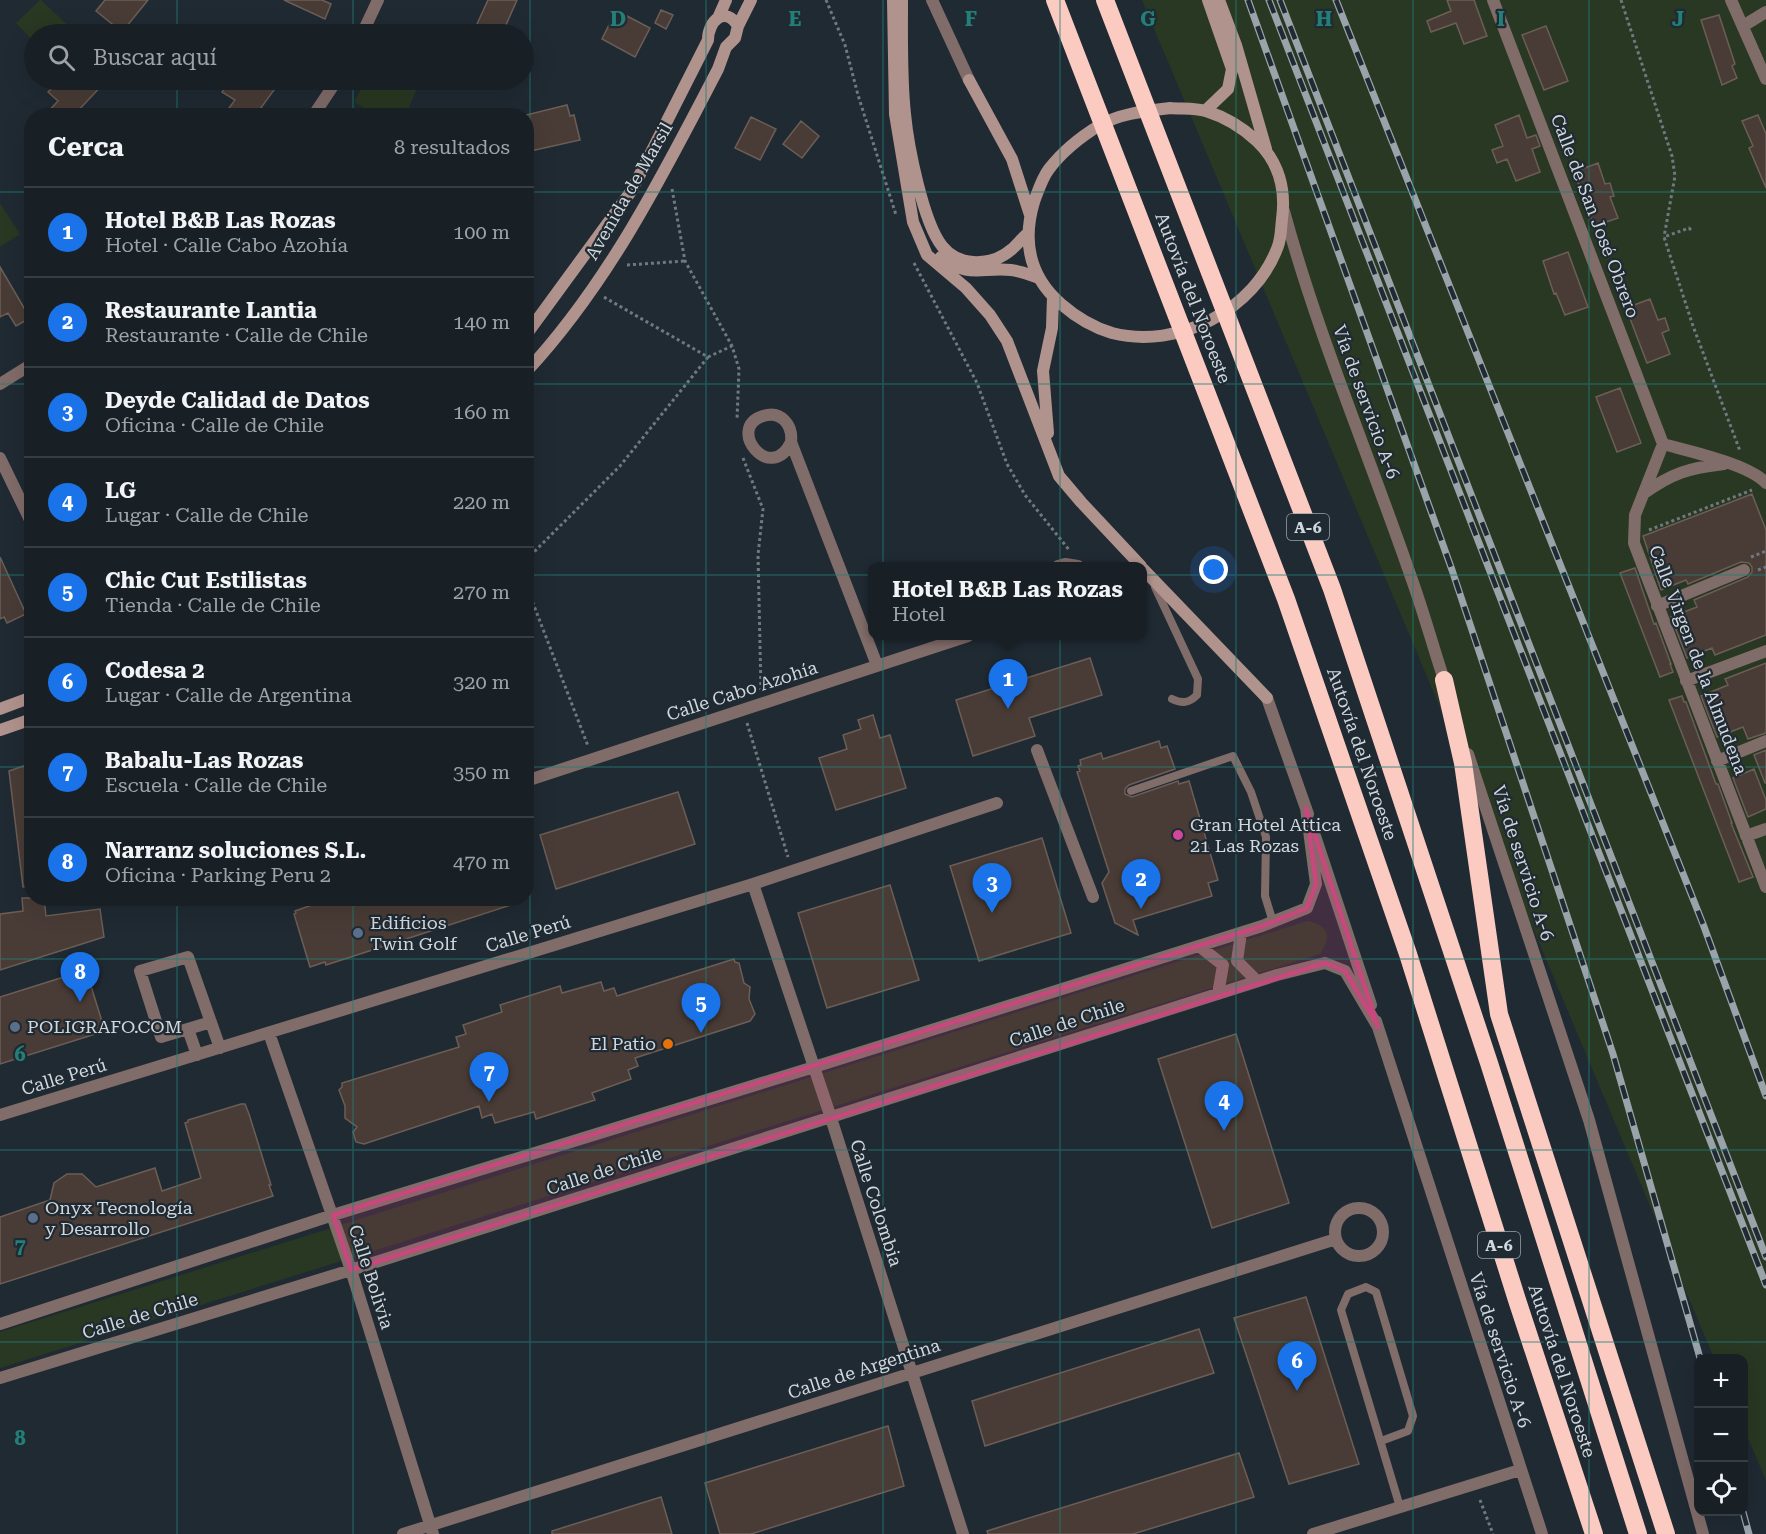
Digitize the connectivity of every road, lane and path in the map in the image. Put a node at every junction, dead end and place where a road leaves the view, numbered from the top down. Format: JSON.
{"nodes":[{"id":1,"x":378,"y":0,"type":"edge"},
{"id":2,"x":726,"y":0,"type":"edge"},
{"id":3,"x":751,"y":0,"type":"edge"},
{"id":4,"x":826,"y":0,"type":"edge"},
{"id":5,"x":893,"y":0,"type":"edge"},
{"id":6,"x":902,"y":0,"type":"edge"},
{"id":7,"x":932,"y":0,"type":"edge"},
{"id":8,"x":1055,"y":0,"type":"edge"},
{"id":9,"x":1105,"y":0,"type":"edge"},
{"id":10,"x":1208,"y":0,"type":"edge"},
{"id":11,"x":1219,"y":0,"type":"edge"},
{"id":12,"x":1493,"y":0,"type":"edge"},
{"id":13,"x":1621,"y":0,"type":"edge"},
{"id":14,"x":1731,"y":0,"type":"edge"},
{"id":15,"x":1766,"y":12,"type":"edge"},
{"id":16,"x":719,"y":16,"type":"junction"},
{"id":17,"x":367,"y":24,"type":"edge"},
{"id":18,"x":738,"y":26,"type":"junction"},
{"id":19,"x":1743,"y":26,"type":"junction"},
{"id":20,"x":708,"y":39,"type":"junction"},
{"id":21,"x":726,"y":47,"type":"junction"},
{"id":22,"x":1766,"y":79,"type":"edge"},
{"id":23,"x":330,"y":90,"type":"edge"},
{"id":24,"x":318,"y":108,"type":"edge"},
{"id":25,"x":1205,"y":111,"type":"junction"},
{"id":26,"x":1266,"y":150,"type":"junction"},
{"id":27,"x":902,"y":159,"type":"junction"},
{"id":28,"x":667,"y":166,"type":"junction"},
{"id":29,"x":1284,"y":211,"type":"junction"},
{"id":30,"x":1030,"y":215,"type":"junction"},
{"id":31,"x":898,"y":224,"type":"dead end"},
{"id":32,"x":1691,"y":230,"type":"dead end"},
{"id":33,"x":1028,"y":233,"type":"junction"},
{"id":34,"x":1664,"y":237,"type":"junction"},
{"id":35,"x":910,"y":255,"type":"dead end"},
{"id":36,"x":685,"y":261,"type":"junction"},
{"id":37,"x":607,"y":266,"type":"junction"},
{"id":38,"x":1039,"y":278,"type":"junction"},
{"id":39,"x":591,"y":290,"type":"junction"},
{"id":40,"x":1053,"y":297,"type":"junction"},
{"id":41,"x":534,"y":324,"type":"edge"},
{"id":42,"x":732,"y":346,"type":"junction"},
{"id":43,"x":708,"y":357,"type":"junction"},
{"id":44,"x":534,"y":364,"type":"edge"},
{"id":45,"x":24,"y":369,"type":"edge"},
{"id":46,"x":0,"y":384,"type":"edge"},
{"id":47,"x":737,"y":424,"type":"dead end"},
{"id":48,"x":791,"y":442,"type":"dead end"},
{"id":49,"x":1663,"y":444,"type":"junction"},
{"id":50,"x":740,"y":450,"type":"dead end"},
{"id":51,"x":1050,"y":452,"type":"junction"},
{"id":52,"x":1741,"y":454,"type":"dead end"},
{"id":53,"x":0,"y":458,"type":"edge"},
{"id":54,"x":1728,"y":463,"type":"junction"},
{"id":55,"x":1760,"y":486,"type":"edge"},
{"id":56,"x":1643,"y":494,"type":"junction"},
{"id":57,"x":24,"y":508,"type":"edge"},
{"id":58,"x":1633,"y":536,"type":"junction"},
{"id":59,"x":534,"y":552,"type":"edge"},
{"id":60,"x":1076,"y":562,"type":"edge"},
{"id":61,"x":1137,"y":562,"type":"edge"},
{"id":62,"x":1744,"y":570,"type":"dead end"},
{"id":63,"x":1147,"y":572,"type":"edge"},
{"id":64,"x":1147,"y":574,"type":"edge"},
{"id":65,"x":534,"y":606,"type":"edge"},
{"id":66,"x":1657,"y":606,"type":"junction"},
{"id":67,"x":868,"y":639,"type":"edge"},
{"id":68,"x":868,"y":640,"type":"edge"},
{"id":69,"x":956,"y":640,"type":"edge"},
{"id":70,"x":1766,"y":651,"type":"edge"},
{"id":71,"x":878,"y":665,"type":"junction"},
{"id":72,"x":1444,"y":680,"type":"junction"},
{"id":73,"x":1686,"y":681,"type":"junction"},
{"id":74,"x":1172,"y":699,"type":"dead end"},
{"id":75,"x":24,"y":700,"type":"edge"},
{"id":76,"x":760,"y":704,"type":"junction"},
{"id":77,"x":0,"y":709,"type":"edge"},
{"id":78,"x":742,"y":710,"type":"junction"},
{"id":79,"x":24,"y":722,"type":"edge"},
{"id":80,"x":0,"y":730,"type":"edge"},
{"id":81,"x":1766,"y":741,"type":"edge"},
{"id":82,"x":1037,"y":750,"type":"dead end"},
{"id":83,"x":592,"y":759,"type":"junction"},
{"id":84,"x":1717,"y":761,"type":"junction"},
{"id":85,"x":534,"y":778,"type":"edge"},
{"id":86,"x":1131,"y":790,"type":"dead end"},
{"id":87,"x":997,"y":803,"type":"dead end"},
{"id":88,"x":1306,"y":808,"type":"junction"},
{"id":89,"x":1766,"y":829,"type":"edge"},
{"id":90,"x":1746,"y":836,"type":"junction"},
{"id":91,"x":792,"y":871,"type":"junction"},
{"id":92,"x":753,"y":884,"type":"junction"},
{"id":93,"x":1766,"y":887,"type":"edge"},
{"id":94,"x":1093,"y":897,"type":"dead end"},
{"id":95,"x":1273,"y":922,"type":"junction"},
{"id":96,"x":1241,"y":933,"type":"junction"},
{"id":97,"x":1199,"y":946,"type":"junction"},
{"id":98,"x":1257,"y":981,"type":"junction"},
{"id":99,"x":1218,"y":994,"type":"junction"},
{"id":100,"x":211,"y":1022,"type":"junction"},
{"id":101,"x":1378,"y":1027,"type":"junction"},
{"id":102,"x":188,"y":1029,"type":"junction"},
{"id":103,"x":269,"y":1032,"type":"junction"},
{"id":104,"x":220,"y":1048,"type":"junction"},
{"id":105,"x":197,"y":1055,"type":"junction"},
{"id":106,"x":814,"y":1068,"type":"junction"},
{"id":107,"x":0,"y":1115,"type":"edge"},
{"id":108,"x":831,"y":1118,"type":"junction"},
{"id":109,"x":333,"y":1215,"type":"junction"},
{"id":110,"x":1336,"y":1239,"type":"junction"},
{"id":111,"x":351,"y":1270,"type":"junction"},
{"id":112,"x":0,"y":1324,"type":"edge"},
{"id":113,"x":911,"y":1373,"type":"junction"},
{"id":114,"x":0,"y":1378,"type":"edge"},
{"id":115,"x":1381,"y":1441,"type":"junction"},
{"id":116,"x":1520,"y":1470,"type":"junction"},
{"id":117,"x":1480,"y":1500,"type":"dead end"},
{"id":118,"x":1401,"y":1507,"type":"junction"},
{"id":119,"x":432,"y":1530,"type":"edge"},
{"id":120,"x":403,"y":1534,"type":"edge"},
{"id":121,"x":963,"y":1534,"type":"edge"},
{"id":122,"x":1313,"y":1534,"type":"edge"},
{"id":123,"x":1493,"y":1534,"type":"edge"},
{"id":124,"x":1542,"y":1534,"type":"edge"},
{"id":125,"x":1594,"y":1534,"type":"edge"},
{"id":126,"x":1638,"y":1534,"type":"edge"},
{"id":127,"x":1666,"y":1534,"type":"edge"},
{"id":128,"x":1703,"y":1534,"type":"edge"}],
"edges":[{"from":1,"to":17,"type":"street"},
{"from":2,"to":16,"type":"street"},
{"from":3,"to":18,"type":"street"},
{"from":4,"to":31,"type":"path"},
{"from":5,"to":27,"type":"street","name":"Vía de servicio A-6"},
{"from":6,"to":33,"type":"street"},
{"from":7,"to":30,"type":"street"},
{"from":8,"to":125,"type":"highway","name":"Autovía del Noroeste","number":"A-6"},
{"from":9,"to":126,"type":"highway","name":"Autovía del Noroeste","number":"A-6"},
{"from":10,"to":25,"type":"street"},
{"from":11,"to":26,"type":"street"},
{"from":12,"to":49,"type":"street","name":"Calle de San José Obrero"},
{"from":13,"to":34,"type":"path"},
{"from":14,"to":19,"type":"street"},
{"from":15,"to":19,"type":"street"},
{"from":16,"to":18,"type":"street"},
{"from":16,"to":20,"type":"street"},
{"from":18,"to":21,"type":"street"},
{"from":19,"to":22,"type":"street"},
{"from":20,"to":21,"type":"street"},
{"from":20,"to":41,"type":"street","name":"Avenida de Marsil"},
{"from":21,"to":28,"type":"street","name":"Avenida de Marsil"},
{"from":23,"to":24,"type":"street"},
{"from":25,"to":26,"type":"street"},
{"from":25,"to":30,"type":"street"},
{"from":26,"to":29,"type":"street"},
{"from":27,"to":38,"type":"street","name":"Vía de servicio A-6"},
{"from":27,"to":51,"type":"street","name":"Vía de servicio A-6"},
{"from":28,"to":36,"type":"path"},
{"from":28,"to":37,"type":"street","name":"Avenida de Marsil"},
{"from":29,"to":40,"type":"street"},
{"from":29,"to":72,"type":"street","name":"Vía de servicio A-6"},
{"from":30,"to":33,"type":"street"},
{"from":32,"to":34,"type":"path"},
{"from":33,"to":38,"type":"street"},
{"from":34,"to":52,"type":"path"},
{"from":35,"to":60,"type":"path"},
{"from":36,"to":37,"type":"path"},
{"from":36,"to":42,"type":"path"},
{"from":37,"to":39,"type":"street","name":"Avenida de Marsil"},
{"from":38,"to":40,"type":"street"},
{"from":39,"to":43,"type":"path"},
{"from":39,"to":44,"type":"street","name":"Avenida de Marsil"},
{"from":40,"to":51,"type":"street","name":"Vía de servicio A-6"},
{"from":42,"to":43,"type":"path"},
{"from":42,"to":47,"type":"path"},
{"from":43,"to":59,"type":"path"},
{"from":45,"to":46,"type":"street"},
{"from":48,"to":67,"type":"street"},
{"from":49,"to":54,"type":"street"},
{"from":49,"to":56,"type":"street","name":"Calle Virgen de la Almudena"},
{"from":50,"to":76,"type":"path"},
{"from":51,"to":61,"type":"street","name":"Vía de servicio A-6"},
{"from":53,"to":57,"type":"street"},
{"from":54,"to":55,"type":"street"},
{"from":54,"to":56,"type":"street"},
{"from":55,"to":58,"type":"path"},
{"from":56,"to":58,"type":"street","name":"Calle Virgen de la Almudena"},
{"from":58,"to":66,"type":"street","name":"Calle Virgen de la Almudena"},
{"from":62,"to":66,"type":"street"},
{"from":63,"to":88,"type":"street","name":"Vía de servicio A-6"},
{"from":64,"to":74,"type":"lane"},
{"from":65,"to":83,"type":"path"},
{"from":66,"to":73,"type":"street","name":"Calle Virgen de la Almudena"},
{"from":68,"to":71,"type":"street"},
{"from":69,"to":71,"type":"street","name":"Calle Cabo Azohía"},
{"from":70,"to":73,"type":"street"},
{"from":71,"to":76,"type":"street","name":"Calle Cabo Azohía"},
{"from":72,"to":127,"type":"highway"},
{"from":72,"to":128,"type":"street","name":"Vía de servicio A-6"},
{"from":73,"to":84,"type":"street","name":"Calle Virgen de la Almudena"},
{"from":75,"to":77,"type":"street"},
{"from":76,"to":78,"type":"street","name":"Calle Cabo Azohía"},
{"from":78,"to":83,"type":"street","name":"Calle Cabo Azohía"},
{"from":78,"to":91,"type":"path"},
{"from":79,"to":80,"type":"street"},
{"from":81,"to":84,"type":"street"},
{"from":82,"to":94,"type":"street"},
{"from":83,"to":85,"type":"street","name":"Calle Cabo Azohía"},
{"from":84,"to":90,"type":"street","name":"Calle Virgen de la Almudena"},
{"from":86,"to":95,"type":"lane"},
{"from":87,"to":91,"type":"street","name":"Calle Perú"},
{"from":88,"to":95,"type":"street","name":"Calle de Chile"},
{"from":88,"to":101,"type":"street","name":"Vía de servicio A-6"},
{"from":89,"to":90,"type":"street"},
{"from":90,"to":93,"type":"street","name":"Calle Virgen de la Almudena"},
{"from":91,"to":92,"type":"street","name":"Calle Perú"},
{"from":92,"to":103,"type":"street","name":"Calle Perú"},
{"from":92,"to":106,"type":"street","name":"Calle Colombia"},
{"from":95,"to":96,"type":"street","name":"Calle de Chile"},
{"from":96,"to":97,"type":"street","name":"Calle de Chile"},
{"from":96,"to":98,"type":"street"},
{"from":97,"to":99,"type":"street"},
{"from":97,"to":106,"type":"street","name":"Calle de Chile"},
{"from":98,"to":99,"type":"street","name":"Calle de Chile"},
{"from":98,"to":101,"type":"street","name":"Calle de Chile"},
{"from":99,"to":108,"type":"street","name":"Calle de Chile"},
{"from":100,"to":102,"type":"street"},
{"from":100,"to":102,"type":"street"},
{"from":100,"to":104,"type":"street"},
{"from":101,"to":116,"type":"street","name":"Vía de servicio A-6"},
{"from":102,"to":105,"type":"street"},
{"from":103,"to":104,"type":"street","name":"Calle Perú"},
{"from":103,"to":109,"type":"street","name":"Calle Bolivia"},
{"from":104,"to":105,"type":"street","name":"Calle Perú"},
{"from":105,"to":107,"type":"street","name":"Calle Perú"},
{"from":106,"to":108,"type":"street","name":"Calle Colombia"},
{"from":106,"to":109,"type":"street","name":"Calle de Chile"},
{"from":108,"to":111,"type":"street","name":"Calle de Chile"},
{"from":108,"to":113,"type":"street","name":"Calle Colombia"},
{"from":109,"to":111,"type":"street","name":"Calle Bolivia"},
{"from":109,"to":112,"type":"street","name":"Calle de Chile"},
{"from":110,"to":110,"type":"street"},
{"from":110,"to":113,"type":"street","name":"Calle de Argentina"},
{"from":111,"to":114,"type":"street","name":"Calle de Chile"},
{"from":111,"to":119,"type":"street","name":"Calle Bolivia"},
{"from":113,"to":119,"type":"street","name":"Calle de Argentina"},
{"from":113,"to":121,"type":"street","name":"Calle Colombia"},
{"from":115,"to":115,"type":"lane"},
{"from":115,"to":118,"type":"lane"},
{"from":116,"to":118,"type":"street"},
{"from":116,"to":124,"type":"street","name":"Vía de servicio A-6"},
{"from":117,"to":123,"type":"path"},
{"from":118,"to":122,"type":"street"},
{"from":119,"to":120,"type":"street","name":"Calle de Argentina"}]}
